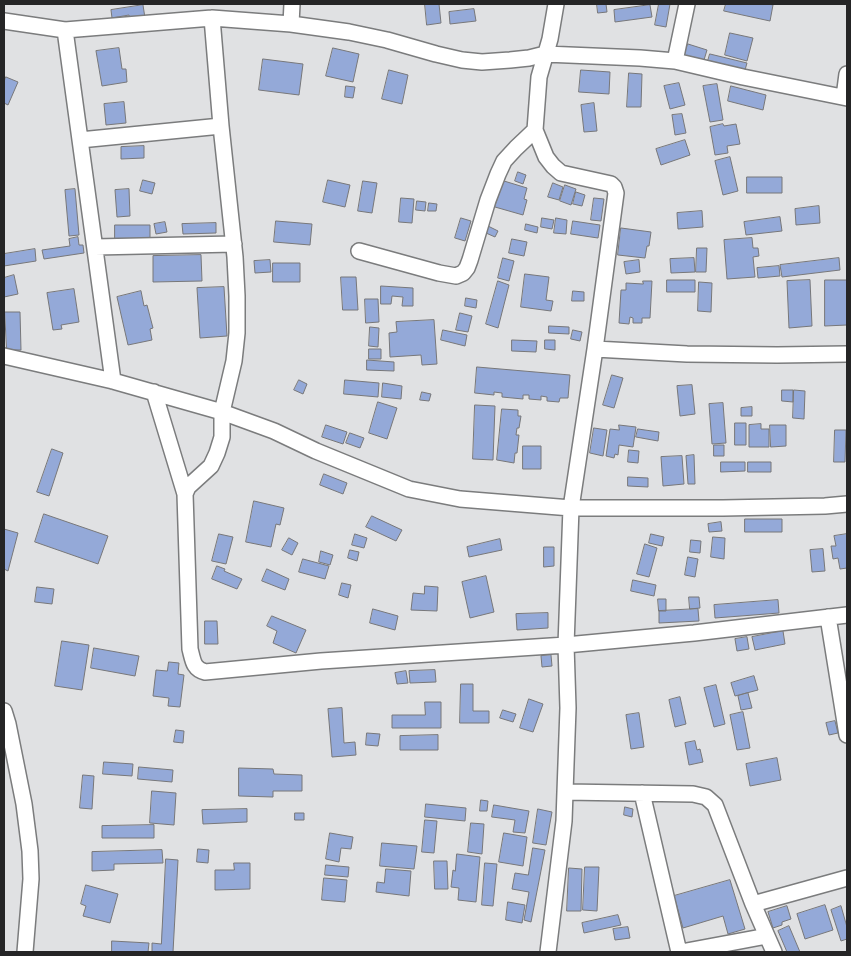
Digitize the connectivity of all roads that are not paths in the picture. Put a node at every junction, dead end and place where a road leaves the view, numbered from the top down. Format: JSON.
{"nodes":[{"id":1,"x":292,"y":4,"type":"edge"},
{"id":2,"x":556,"y":4,"type":"edge"},
{"id":3,"x":687,"y":4,"type":"edge"},
{"id":4,"x":212,"y":18,"type":"junction"},
{"id":5,"x":4,"y":21,"type":"edge"},
{"id":6,"x":291,"y":24,"type":"junction"},
{"id":7,"x":65,"y":30,"type":"junction"},
{"id":8,"x":545,"y":54,"type":"junction"},
{"id":9,"x":675,"y":61,"type":"junction"},
{"id":10,"x":847,"y":74,"type":"edge"},
{"id":11,"x":846,"y":97,"type":"edge"},
{"id":12,"x":221,"y":126,"type":"junction"},
{"id":13,"x":535,"y":130,"type":"junction"},
{"id":14,"x":80,"y":140,"type":"junction"},
{"id":15,"x":234,"y":244,"type":"junction"},
{"id":16,"x":95,"y":246,"type":"junction"},
{"id":17,"x":359,"y":252,"type":"dead end"},
{"id":18,"x":595,"y":349,"type":"junction"},
{"id":19,"x":847,"y":354,"type":"edge"},
{"id":20,"x":4,"y":356,"type":"edge"},
{"id":21,"x":113,"y":381,"type":"junction"},
{"id":22,"x":154,"y":392,"type":"junction"},
{"id":23,"x":222,"y":412,"type":"junction"},
{"id":24,"x":185,"y":494,"type":"junction"},
{"id":25,"x":847,"y":504,"type":"edge"},
{"id":26,"x":571,"y":508,"type":"junction"},
{"id":27,"x":847,"y":615,"type":"edge"},
{"id":28,"x":828,"y":617,"type":"junction"},
{"id":29,"x":566,"y":645,"type":"junction"},
{"id":30,"x":4,"y":711,"type":"edge"},
{"id":31,"x":847,"y":735,"type":"edge"},
{"id":32,"x":565,"y":792,"type":"junction"},
{"id":33,"x":642,"y":793,"type":"junction"},
{"id":34,"x":847,"y":878,"type":"edge"},
{"id":35,"x":753,"y":904,"type":"junction"},
{"id":36,"x":767,"y":936,"type":"junction"},
{"id":37,"x":25,"y":952,"type":"edge"},
{"id":38,"x":548,"y":952,"type":"edge"},
{"id":39,"x":680,"y":952,"type":"edge"},
{"id":40,"x":774,"y":952,"type":"edge"}],
"edges":[{"from":1,"to":6,"type":"street"},
{"from":2,"to":8,"type":"street"},
{"from":3,"to":9,"type":"street"},
{"from":4,"to":6,"type":"street"},
{"from":4,"to":7,"type":"street"},
{"from":4,"to":12,"type":"street"},
{"from":5,"to":7,"type":"street"},
{"from":6,"to":8,"type":"street"},
{"from":7,"to":14,"type":"street"},
{"from":8,"to":9,"type":"street"},
{"from":8,"to":13,"type":"street"},
{"from":9,"to":11,"type":"street"},
{"from":10,"to":11,"type":"street"},
{"from":12,"to":14,"type":"street"},
{"from":12,"to":15,"type":"street"},
{"from":13,"to":17,"type":"street"},
{"from":13,"to":18,"type":"street"},
{"from":14,"to":16,"type":"street"},
{"from":15,"to":16,"type":"street"},
{"from":15,"to":23,"type":"street"},
{"from":16,"to":21,"type":"street"},
{"from":18,"to":19,"type":"street"},
{"from":18,"to":26,"type":"street"},
{"from":20,"to":21,"type":"street"},
{"from":21,"to":22,"type":"street"},
{"from":22,"to":23,"type":"street"},
{"from":22,"to":24,"type":"street"},
{"from":23,"to":24,"type":"street"},
{"from":23,"to":26,"type":"street"},
{"from":24,"to":29,"type":"street"},
{"from":25,"to":26,"type":"street"},
{"from":26,"to":29,"type":"street"},
{"from":27,"to":28,"type":"street"},
{"from":28,"to":29,"type":"street"},
{"from":28,"to":31,"type":"street"},
{"from":29,"to":32,"type":"street"},
{"from":30,"to":37,"type":"street"},
{"from":32,"to":33,"type":"street"},
{"from":32,"to":38,"type":"street"},
{"from":33,"to":35,"type":"street"},
{"from":33,"to":39,"type":"street"},
{"from":34,"to":35,"type":"street"},
{"from":35,"to":36,"type":"street"},
{"from":36,"to":39,"type":"street"},
{"from":36,"to":40,"type":"street"}]}
